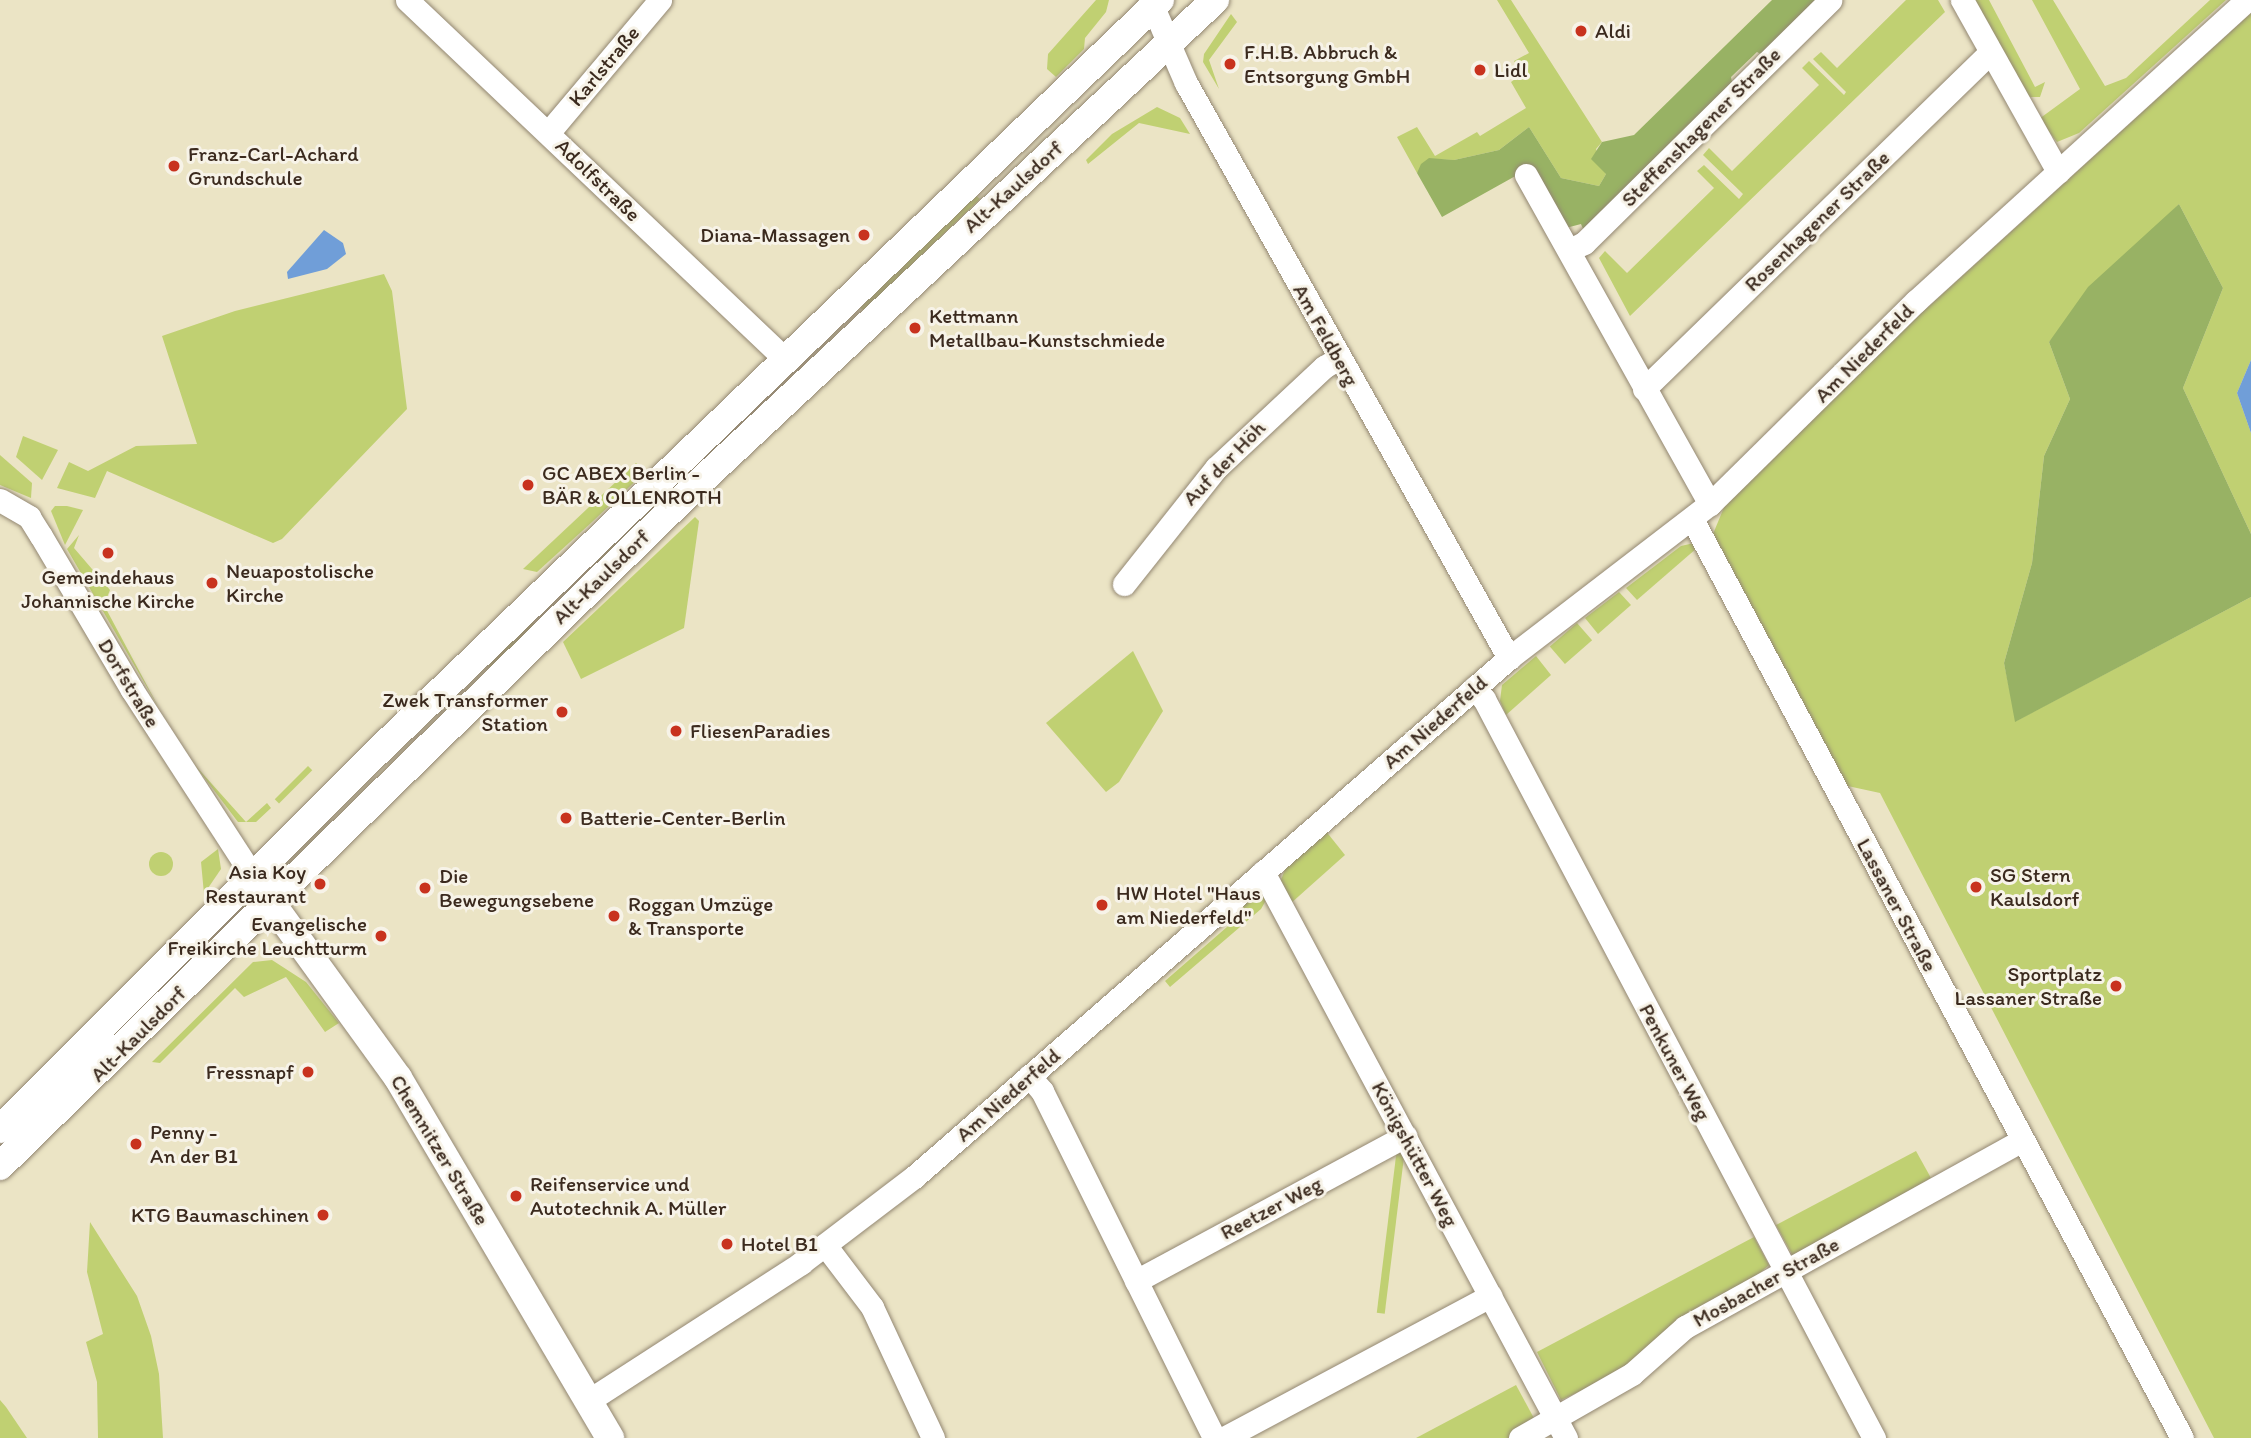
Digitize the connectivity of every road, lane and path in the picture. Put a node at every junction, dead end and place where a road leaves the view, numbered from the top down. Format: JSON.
{"nodes":[{"id":1,"x":407,"y":0,"type":"edge"},
{"id":2,"x":660,"y":0,"type":"edge"},
{"id":3,"x":1215,"y":0,"type":"edge"},
{"id":4,"x":1830,"y":0,"type":"edge"},
{"id":5,"x":1962,"y":0,"type":"edge"},
{"id":6,"x":2247,"y":0,"type":"edge"},
{"id":7,"x":1154,"y":3,"type":"edge"},
{"id":8,"x":1168,"y":46,"type":"junction"},
{"id":9,"x":1990,"y":53,"type":"junction"},
{"id":10,"x":548,"y":133,"type":"junction"},
{"id":11,"x":2058,"y":172,"type":"junction"},
{"id":12,"x":1526,"y":175,"type":"dead end"},
{"id":13,"x":1570,"y":250,"type":"junction"},
{"id":14,"x":1339,"y":358,"type":"junction"},
{"id":15,"x":787,"y":361,"type":"junction"},
{"id":16,"x":1644,"y":389,"type":"junction"},
{"id":17,"x":0,"y":500,"type":"edge"},
{"id":18,"x":1710,"y":504,"type":"junction"},
{"id":19,"x":1692,"y":519,"type":"junction"},
{"id":20,"x":1124,"y":583,"type":"dead end"},
{"id":21,"x":1509,"y":658,"type":"junction"},
{"id":22,"x":1474,"y":688,"type":"junction"},
{"id":23,"x":1263,"y":872,"type":"junction"},
{"id":24,"x":252,"y":875,"type":"junction"},
{"id":25,"x":269,"y":901,"type":"junction"},
{"id":26,"x":1029,"y":1076,"type":"junction"},
{"id":27,"x":0,"y":1129,"type":"edge"},
{"id":28,"x":1405,"y":1136,"type":"junction"},
{"id":29,"x":2022,"y":1140,"type":"junction"},
{"id":30,"x":0,"y":1166,"type":"edge"},
{"id":31,"x":825,"y":1245,"type":"junction"},
{"id":32,"x":1785,"y":1271,"type":"junction"},
{"id":33,"x":1136,"y":1281,"type":"junction"},
{"id":34,"x":1490,"y":1296,"type":"junction"},
{"id":35,"x":588,"y":1401,"type":"junction"},
{"id":36,"x":1560,"y":1428,"type":"edge"},
{"id":37,"x":610,"y":1438,"type":"edge"},
{"id":38,"x":933,"y":1438,"type":"edge"},
{"id":39,"x":1214,"y":1438,"type":"edge"},
{"id":40,"x":1224,"y":1438,"type":"edge"},
{"id":41,"x":1520,"y":1438,"type":"edge"},
{"id":42,"x":1874,"y":1438,"type":"edge"},
{"id":43,"x":2182,"y":1438,"type":"edge"}],
"edges":[{"from":1,"to":10,"type":"street","name":"Adolfstraße"},
{"from":2,"to":10,"type":"street","name":"Karlstraße"},
{"from":3,"to":8,"type":"main road","name":"Alt-Kaulsdorf"},
{"from":4,"to":13,"type":"street","name":"Steffenshagener Straße"},
{"from":5,"to":9,"type":"street"},
{"from":6,"to":11,"type":"street","name":"Am Niederfeld"},
{"from":7,"to":8,"type":"street","name":"Am Feldberg"},
{"from":7,"to":15,"type":"main road","name":"Alt-Kaulsdorf"},
{"from":8,"to":14,"type":"street","name":"Am Feldberg"},
{"from":8,"to":25,"type":"main road","name":"Alt-Kaulsdorf"},
{"from":9,"to":11,"type":"street"},
{"from":9,"to":16,"type":"street","name":"Rosenhagener Straße"},
{"from":10,"to":15,"type":"street","name":"Adolfstraße"},
{"from":11,"to":18,"type":"street","name":"Am Niederfeld"},
{"from":12,"to":13,"type":"street"},
{"from":13,"to":16,"type":"street"},
{"from":14,"to":20,"type":"street","name":"Auf der Höh"},
{"from":14,"to":21,"type":"street","name":"Am Feldberg"},
{"from":15,"to":24,"type":"main road","name":"Alt-Kaulsdorf"},
{"from":16,"to":18,"type":"street"},
{"from":17,"to":24,"type":"street","name":"Dorfstraße"},
{"from":18,"to":19,"type":"street","name":"Am Niederfeld"},
{"from":19,"to":21,"type":"street","name":"Am Niederfeld"},
{"from":19,"to":29,"type":"street","name":"Lassaner Straße"},
{"from":21,"to":22,"type":"street","name":"Am Niederfeld"},
{"from":22,"to":23,"type":"street","name":"Am Niederfeld"},
{"from":22,"to":32,"type":"street","name":"Penkuner Weg"},
{"from":23,"to":26,"type":"street","name":"Am Niederfeld"},
{"from":23,"to":28,"type":"street","name":"Königshütter Weg"},
{"from":24,"to":25,"type":"main road","name":"Chemnitzer Straße"},
{"from":24,"to":27,"type":"main road","name":"Alt-Kaulsdorf"},
{"from":25,"to":30,"type":"main road","name":"Alt-Kaulsdorf"},
{"from":25,"to":35,"type":"main road","name":"Chemnitzer Straße"},
{"from":26,"to":31,"type":"street","name":"Am Niederfeld"},
{"from":26,"to":33,"type":"street"},
{"from":28,"to":33,"type":"street","name":"Reetzer Weg"},
{"from":28,"to":34,"type":"street","name":"Königshütter Weg"},
{"from":29,"to":32,"type":"street","name":"Mosbacher Straße"},
{"from":29,"to":43,"type":"street","name":"Lassaner Straße"},
{"from":31,"to":35,"type":"street","name":"Am Niederfeld"},
{"from":31,"to":38,"type":"street"},
{"from":32,"to":36,"type":"street","name":"Mosbacher Straße"},
{"from":32,"to":42,"type":"street","name":"Penkuner Weg"},
{"from":33,"to":39,"type":"street"},
{"from":34,"to":36,"type":"street","name":"Königshütter Weg"},
{"from":34,"to":40,"type":"street"},
{"from":35,"to":37,"type":"main road","name":"Chemnitzer Straße"},
{"from":36,"to":41,"type":"street","name":"Mosbacher Straße"}]}
